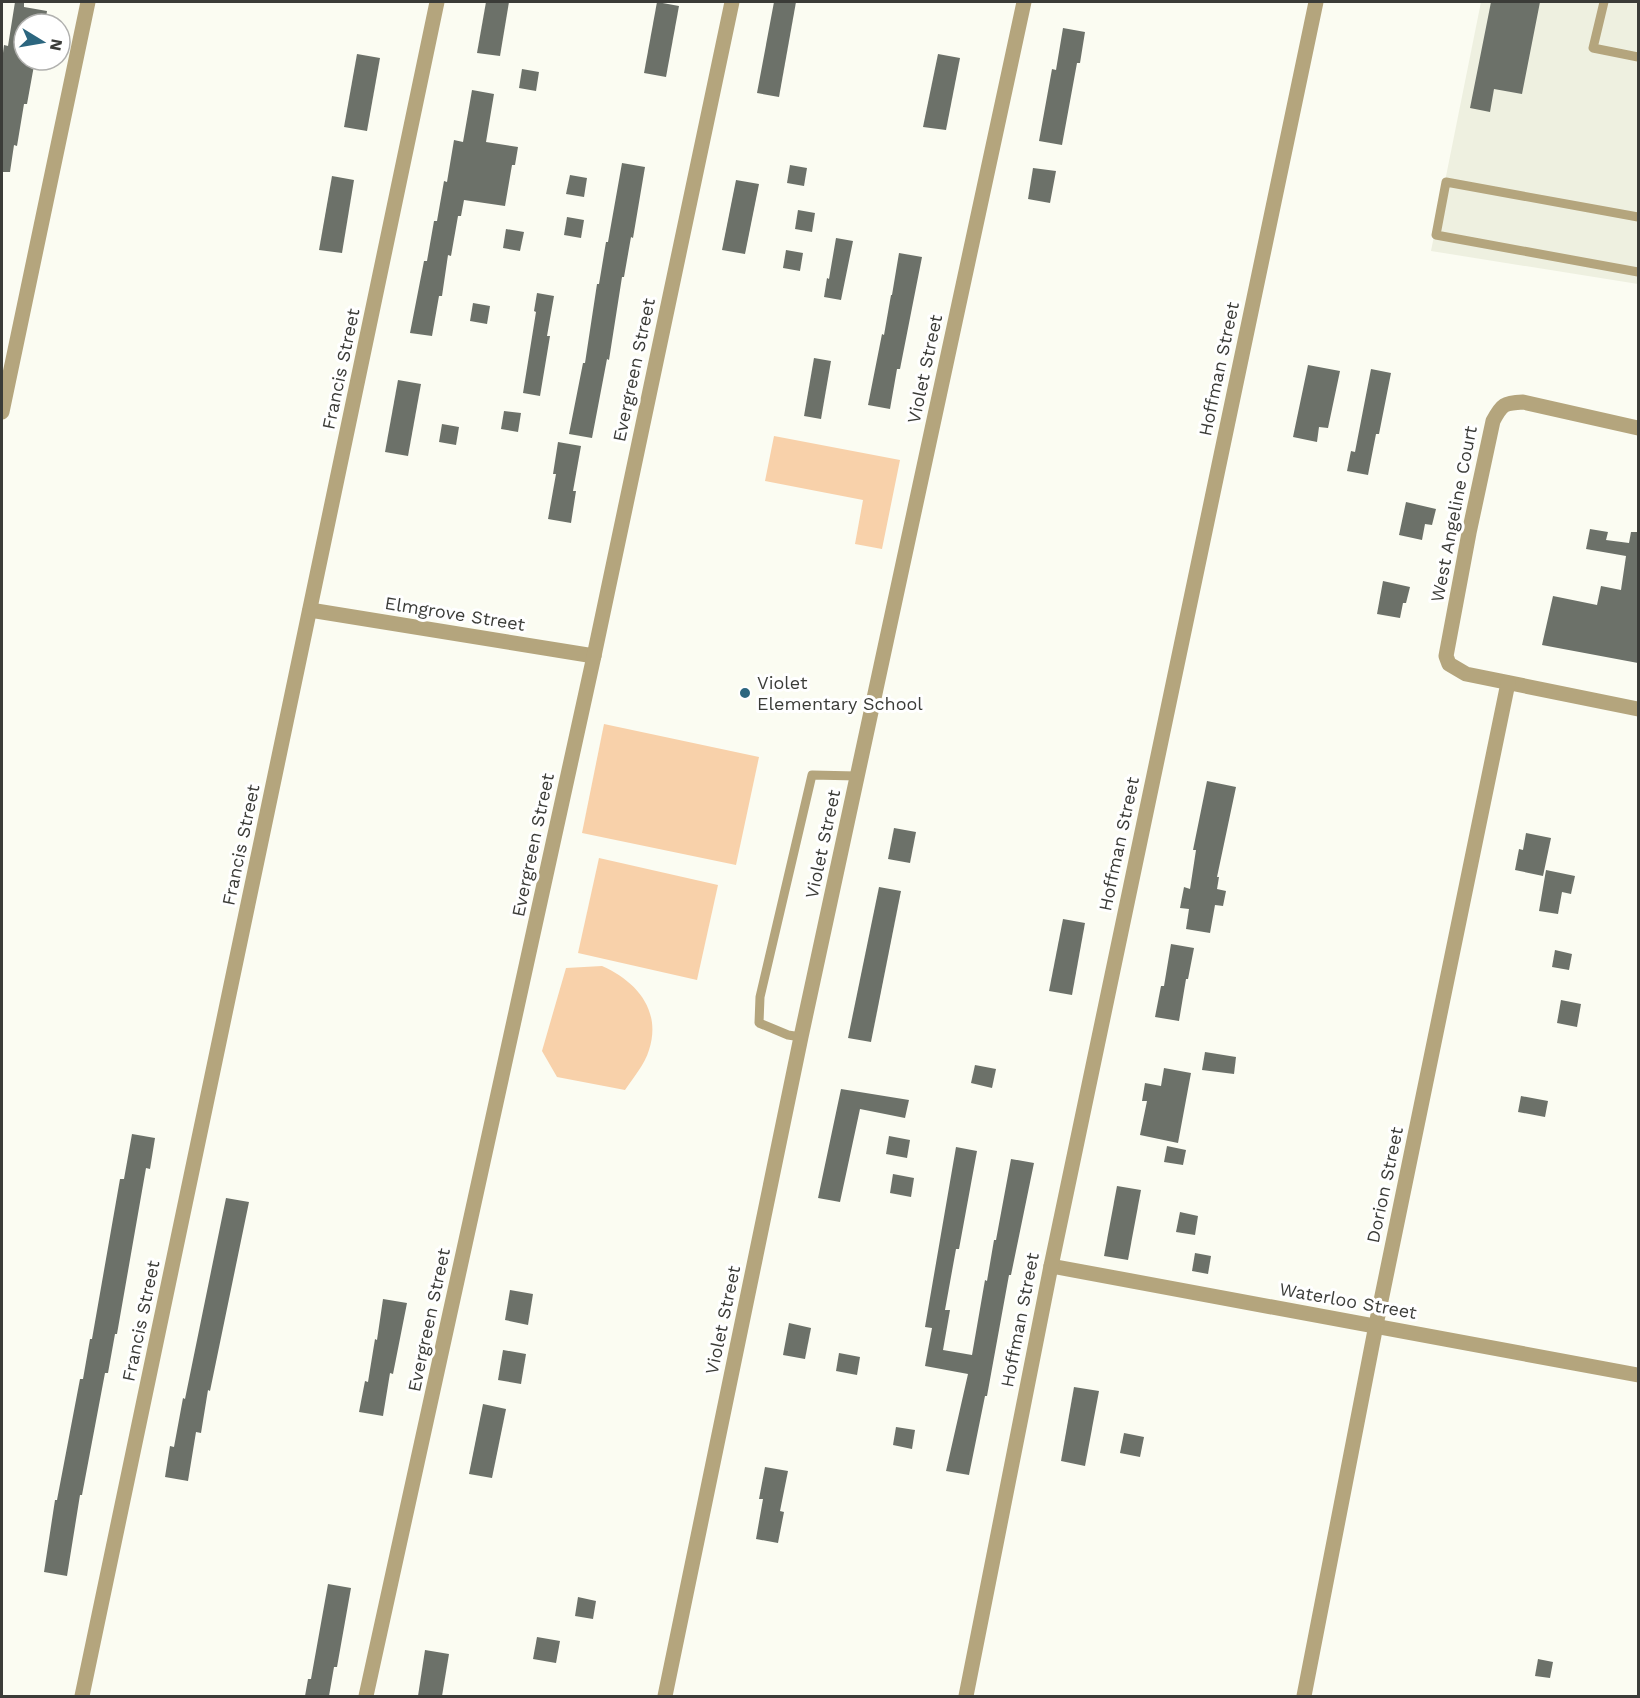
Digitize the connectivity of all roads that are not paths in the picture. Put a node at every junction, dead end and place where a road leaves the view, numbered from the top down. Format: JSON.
{"nodes":[{"id":1,"x":88,"y":2,"type":"edge"},
{"id":2,"x":437,"y":2,"type":"edge"},
{"id":3,"x":732,"y":2,"type":"edge"},
{"id":4,"x":1024,"y":2,"type":"edge"},
{"id":5,"x":1316,"y":2,"type":"edge"},
{"id":6,"x":1604,"y":2,"type":"edge"},
{"id":7,"x":1638,"y":57,"type":"edge"},
{"id":8,"x":1638,"y":218,"type":"edge"},
{"id":9,"x":1638,"y":272,"type":"edge"},
{"id":10,"x":2,"y":412,"type":"edge"},
{"id":11,"x":1638,"y":428,"type":"edge"},
{"id":12,"x":310,"y":610,"type":"junction"},
{"id":13,"x":594,"y":656,"type":"junction"},
{"id":14,"x":1508,"y":683,"type":"junction"},
{"id":15,"x":1638,"y":709,"type":"edge"},
{"id":16,"x":857,"y":776,"type":"junction"},
{"id":17,"x":801,"y":1037,"type":"junction"},
{"id":18,"x":1051,"y":1266,"type":"junction"},
{"id":19,"x":1376,"y":1325,"type":"junction"},
{"id":20,"x":1638,"y":1375,"type":"edge"},
{"id":21,"x":82,"y":1696,"type":"edge"},
{"id":22,"x":366,"y":1696,"type":"edge"},
{"id":23,"x":665,"y":1696,"type":"edge"},
{"id":24,"x":966,"y":1696,"type":"edge"},
{"id":25,"x":1304,"y":1696,"type":"edge"}],
"edges":[{"from":1,"to":10,"type":"street"},
{"from":2,"to":12,"type":"street","name":"Francis Street"},
{"from":3,"to":13,"type":"street","name":"Evergreen Street"},
{"from":4,"to":16,"type":"street","name":"Violet Street"},
{"from":5,"to":18,"type":"street","name":"Hoffman Street"},
{"from":6,"to":7,"type":"lane"},
{"from":8,"to":9,"type":"lane"},
{"from":11,"to":14,"type":"street","name":"West Angeline Court"},
{"from":12,"to":13,"type":"street","name":"Elmgrove Street"},
{"from":12,"to":21,"type":"street","name":"Francis Street"},
{"from":13,"to":22,"type":"street","name":"Evergreen Street"},
{"from":14,"to":15,"type":"street"},
{"from":14,"to":19,"type":"street","name":"Dorion Street"},
{"from":16,"to":17,"type":"street","name":"Violet Street"},
{"from":16,"to":17,"type":"lane"},
{"from":17,"to":23,"type":"street","name":"Violet Street"},
{"from":18,"to":19,"type":"street","name":"Waterloo Street"},
{"from":18,"to":24,"type":"street","name":"Hoffman Street"},
{"from":19,"to":20,"type":"street","name":"Waterloo Street"},
{"from":19,"to":25,"type":"street","name":"Dorion Street"}]}
